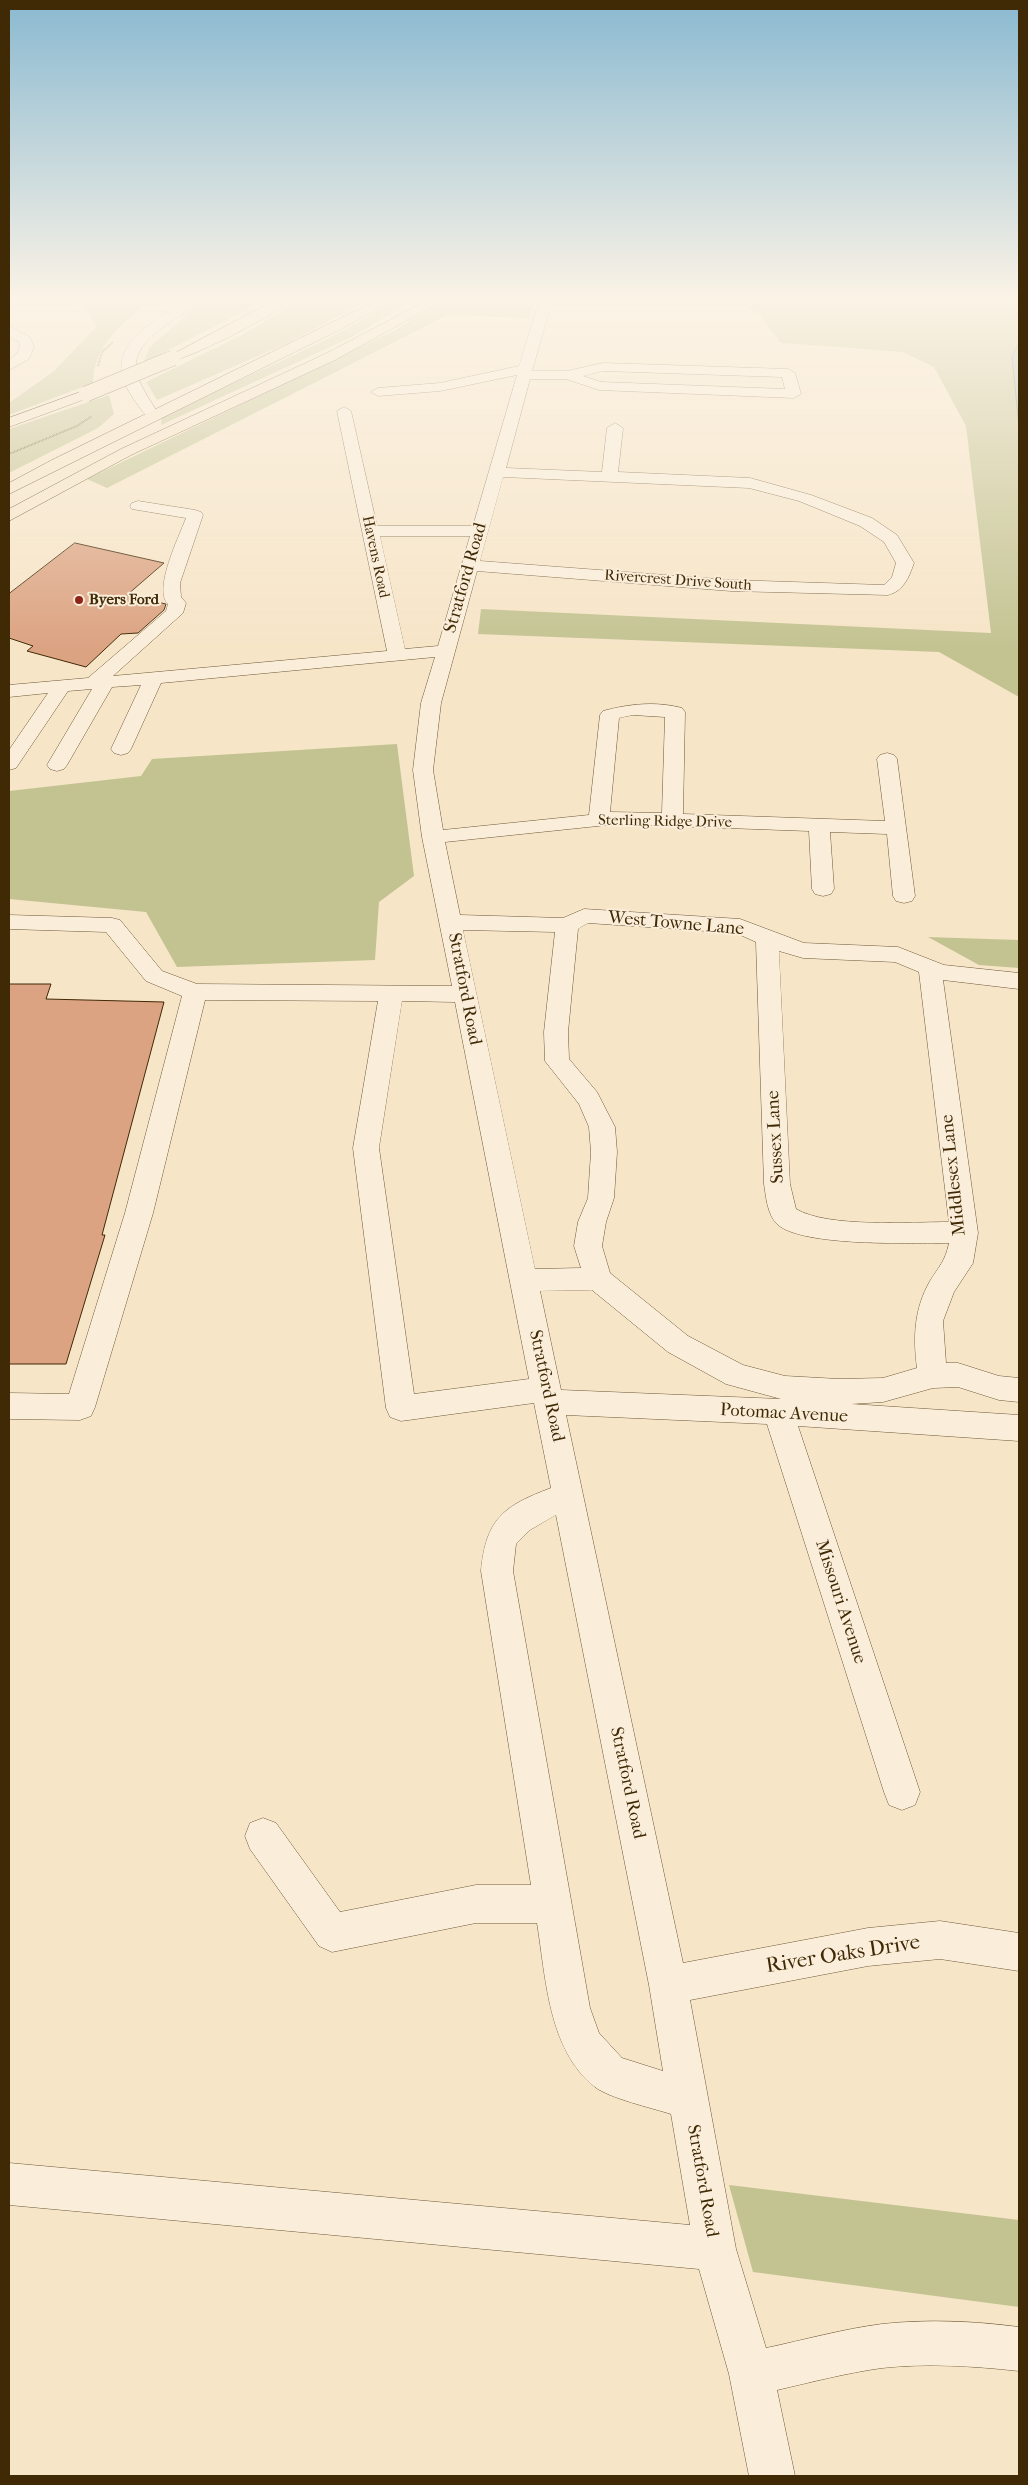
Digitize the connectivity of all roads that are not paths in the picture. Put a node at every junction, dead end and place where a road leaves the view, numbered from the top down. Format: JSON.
{"nodes":[{"id":1,"x":25,"y":417,"type":"edge"},
{"id":2,"x":146,"y":417,"type":"edge"},
{"id":3,"x":152,"y":417,"type":"edge"},
{"id":4,"x":201,"y":417,"type":"edge"},
{"id":5,"x":345,"y":417,"type":"edge"},
{"id":6,"x":512,"y":417,"type":"edge"},
{"id":7,"x":9,"y":423,"type":"edge"},
{"id":8,"x":615,"y":428,"type":"dead end"},
{"id":9,"x":126,"y":452,"type":"junction"},
{"id":10,"x":496,"y":472,"type":"junction"},
{"id":11,"x":609,"y":478,"type":"junction"},
{"id":12,"x":9,"y":489,"type":"edge"},
{"id":13,"x":138,"y":506,"type":"dead end"},
{"id":14,"x":9,"y":516,"type":"edge"},
{"id":15,"x":370,"y":531,"type":"junction"},
{"id":16,"x":479,"y":531,"type":"junction"},
{"id":17,"x":469,"y":565,"type":"junction"},
{"id":18,"x":445,"y":651,"type":"junction"},
{"id":19,"x":397,"y":655,"type":"junction"},
{"id":20,"x":16,"y":672,"type":"dead end"},
{"id":21,"x":154,"y":677,"type":"junction"},
{"id":22,"x":101,"y":682,"type":"junction"},
{"id":23,"x":62,"y":686,"type":"junction"},
{"id":24,"x":40,"y":688,"type":"junction"},
{"id":25,"x":9,"y":691,"type":"edge"},
{"id":26,"x":121,"y":749,"type":"dead end"},
{"id":27,"x":887,"y":759,"type":"dead end"},
{"id":28,"x":9,"y":764,"type":"edge"},
{"id":29,"x":57,"y":765,"type":"dead end"},
{"id":30,"x":599,"y":820,"type":"junction"},
{"id":31,"x":672,"y":820,"type":"junction"},
{"id":32,"x":818,"y":825,"type":"junction"},
{"id":33,"x":897,"y":828,"type":"junction"},
{"id":34,"x":433,"y":837,"type":"junction"},
{"id":35,"x":823,"y":889,"type":"dead end"},
{"id":36,"x":904,"y":896,"type":"dead end"},
{"id":37,"x":9,"y":922,"type":"edge"},
{"id":38,"x":451,"y":922,"type":"junction"},
{"id":39,"x":567,"y":925,"type":"junction"},
{"id":40,"x":767,"y":937,"type":"junction"},
{"id":41,"x":930,"y":967,"type":"junction"},
{"id":42,"x":1019,"y":981,"type":"edge"},
{"id":43,"x":195,"y":992,"type":"junction"},
{"id":44,"x":391,"y":994,"type":"junction"},
{"id":45,"x":466,"y":994,"type":"junction"},
{"id":46,"x":964,"y":1233,"type":"junction"},
{"id":47,"x":598,"y":1279,"type":"junction"},
{"id":48,"x":524,"y":1280,"type":"junction"},
{"id":49,"x":934,"y":1376,"type":"junction"},
{"id":50,"x":1019,"y":1390,"type":"edge"},
{"id":51,"x":548,"y":1395,"type":"junction"},
{"id":52,"x":9,"y":1406,"type":"edge"},
{"id":53,"x":778,"y":1412,"type":"junction"},
{"id":54,"x":1019,"y":1428,"type":"edge"},
{"id":55,"x":568,"y":1495,"type":"junction"},
{"id":56,"x":902,"y":1792,"type":"dead end"},
{"id":57,"x":263,"y":1836,"type":"dead end"},
{"id":58,"x":552,"y":1904,"type":"junction"},
{"id":59,"x":1019,"y":1952,"type":"edge"},
{"id":60,"x":668,"y":1985,"type":"junction"},
{"id":61,"x":688,"y":2099,"type":"junction"},
{"id":62,"x":9,"y":2184,"type":"edge"},
{"id":63,"x":714,"y":2249,"type":"junction"},
{"id":64,"x":1019,"y":2349,"type":"edge"},
{"id":65,"x":751,"y":2374,"type":"junction"},
{"id":66,"x":772,"y":2476,"type":"edge"}],
"edges":[{"from":1,"to":7,"type":"highway","bridge":true},
{"from":2,"to":12,"type":"highway"},
{"from":3,"to":9,"type":"highway"},
{"from":4,"to":9,"type":"highway"},
{"from":5,"to":15,"type":"street","name":"Havens Road"},
{"from":6,"to":10,"type":"street","name":"Stratford Road"},
{"from":8,"to":11,"type":"street"},
{"from":9,"to":14,"type":"highway"},
{"from":10,"to":11,"type":"street"},
{"from":10,"to":16,"type":"street","name":"Stratford Road"},
{"from":11,"to":17,"type":"street","name":"Rivercrest Drive South"},
{"from":13,"to":22,"type":"street"},
{"from":15,"to":16,"type":"street"},
{"from":15,"to":19,"type":"street","name":"Havens Road"},
{"from":16,"to":17,"type":"street","name":"Stratford Road"},
{"from":17,"to":18,"type":"street","name":"Stratford Road"},
{"from":18,"to":19,"type":"street"},
{"from":18,"to":34,"type":"street","name":"Stratford Road"},
{"from":19,"to":21,"type":"street"},
{"from":20,"to":24,"type":"street"},
{"from":21,"to":22,"type":"street"},
{"from":21,"to":26,"type":"street"},
{"from":22,"to":23,"type":"street"},
{"from":22,"to":29,"type":"street"},
{"from":23,"to":24,"type":"street"},
{"from":23,"to":28,"type":"street"},
{"from":24,"to":25,"type":"street"},
{"from":27,"to":33,"type":"street"},
{"from":30,"to":31,"type":"street","name":"Sterling Ridge Drive"},
{"from":30,"to":31,"type":"street"},
{"from":30,"to":34,"type":"street","name":"Sterling Ridge Drive"},
{"from":31,"to":32,"type":"street","name":"Sterling Ridge Drive"},
{"from":32,"to":33,"type":"street","name":"Sterling Ridge Drive"},
{"from":32,"to":35,"type":"street"},
{"from":33,"to":36,"type":"street"},
{"from":34,"to":38,"type":"street","name":"Stratford Road"},
{"from":37,"to":43,"type":"street"},
{"from":38,"to":39,"type":"street","name":"West Towne Lane"},
{"from":38,"to":45,"type":"street","name":"Stratford Road"},
{"from":39,"to":40,"type":"street","name":"West Towne Lane"},
{"from":39,"to":47,"type":"street"},
{"from":40,"to":41,"type":"street","name":"West Towne Lane"},
{"from":40,"to":46,"type":"street","name":"Sussex Lane"},
{"from":41,"to":42,"type":"street","name":"West Towne Lane"},
{"from":41,"to":46,"type":"street","name":"Middlesex Lane"},
{"from":43,"to":44,"type":"street"},
{"from":43,"to":52,"type":"street"},
{"from":44,"to":45,"type":"street"},
{"from":44,"to":51,"type":"street","name":"Potomac Avenue"},
{"from":45,"to":48,"type":"street","name":"Stratford Road"},
{"from":46,"to":49,"type":"street","name":"Middlesex Lane"},
{"from":47,"to":48,"type":"street"},
{"from":47,"to":49,"type":"street"},
{"from":48,"to":51,"type":"street","name":"Stratford Road"},
{"from":49,"to":50,"type":"street"},
{"from":51,"to":53,"type":"street","name":"Potomac Avenue"},
{"from":51,"to":55,"type":"street","name":"Stratford Road"},
{"from":53,"to":54,"type":"street","name":"Potomac Avenue"},
{"from":53,"to":56,"type":"street","name":"Missouri Avenue"},
{"from":55,"to":58,"type":"street"},
{"from":55,"to":60,"type":"street","name":"Stratford Road"},
{"from":57,"to":58,"type":"street"},
{"from":58,"to":61,"type":"street"},
{"from":59,"to":60,"type":"street","name":"River Oaks Drive"},
{"from":60,"to":61,"type":"street","name":"Stratford Road"},
{"from":61,"to":63,"type":"street","name":"Stratford Road"},
{"from":62,"to":63,"type":"street"},
{"from":63,"to":65,"type":"street","name":"Stratford Road"},
{"from":64,"to":65,"type":"street"},
{"from":65,"to":66,"type":"street","name":"Stratford Road"}]}
